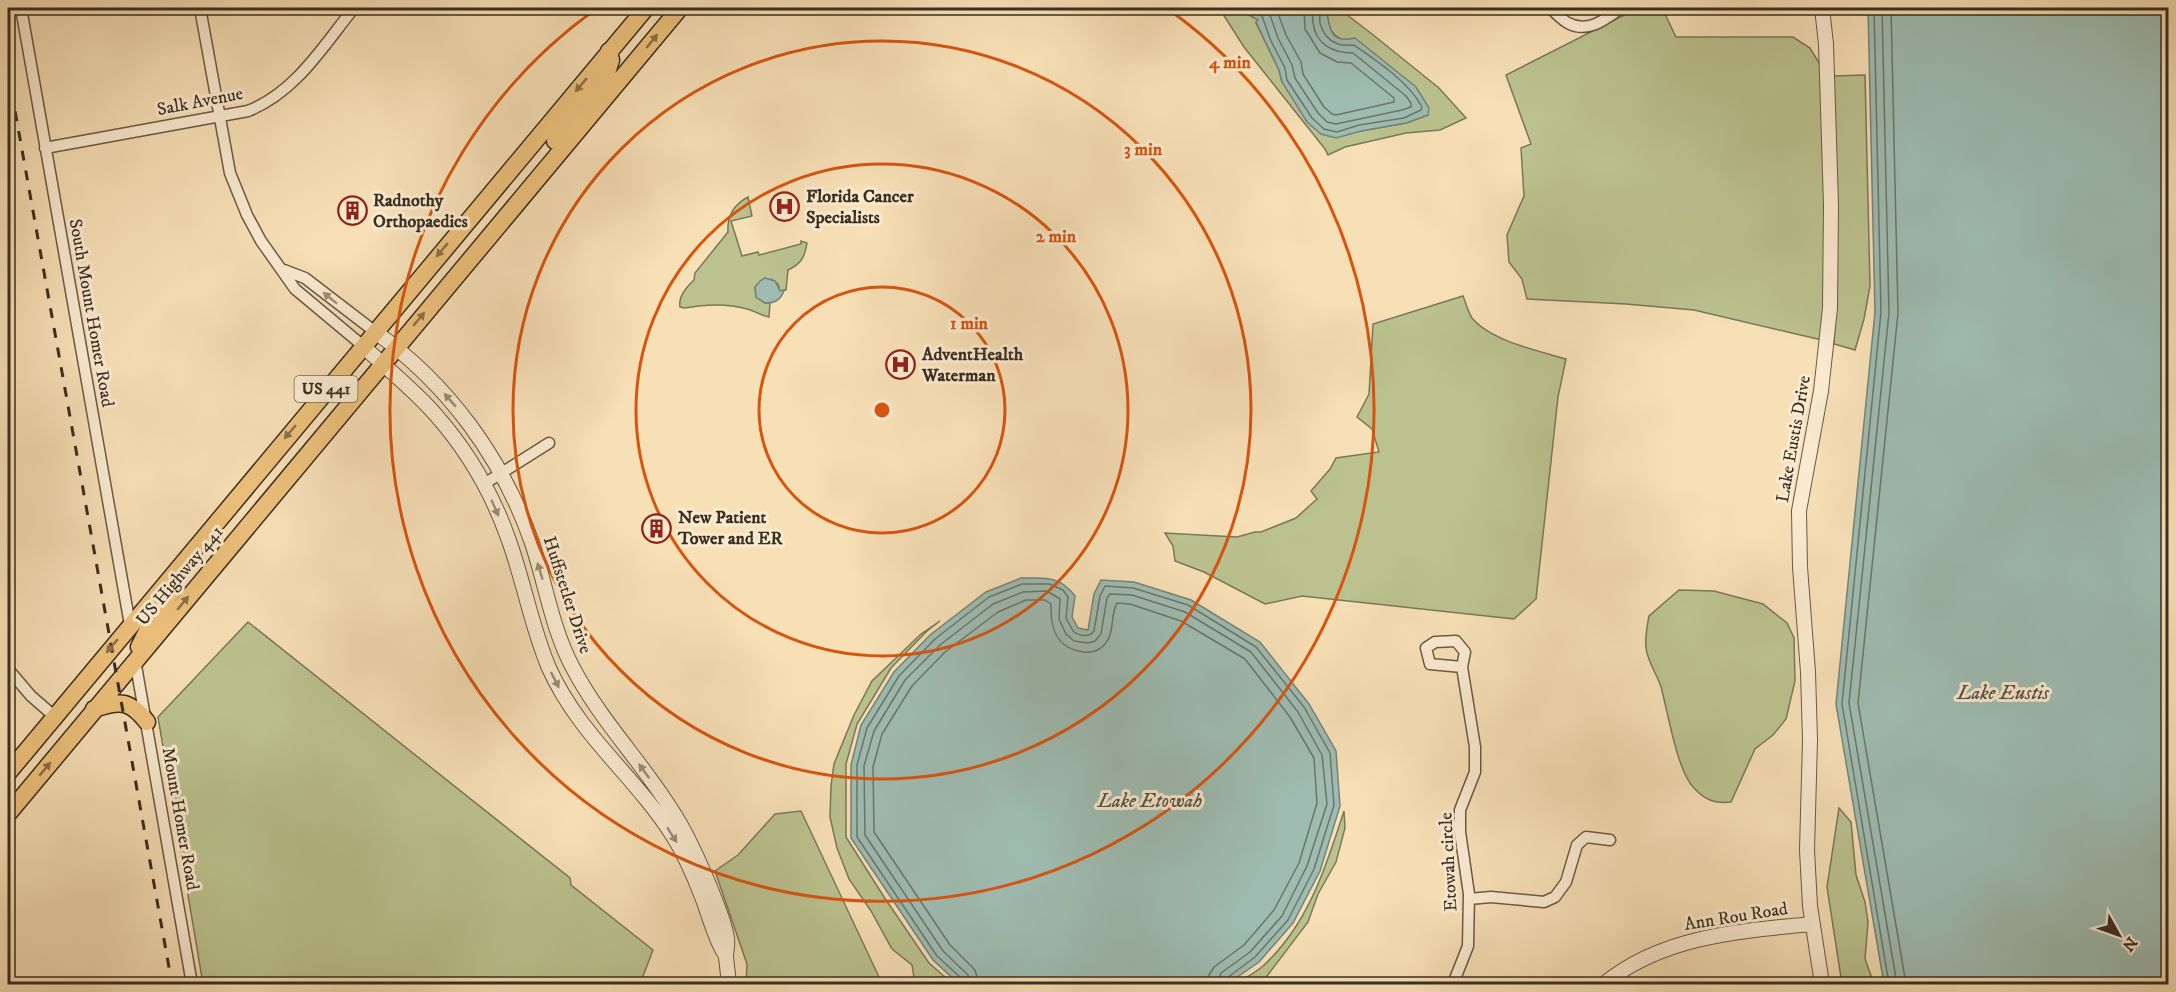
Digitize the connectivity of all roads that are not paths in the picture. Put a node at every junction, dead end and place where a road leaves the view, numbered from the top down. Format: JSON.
{"nodes":[{"id":1,"x":21,"y":8,"type":"edge"},
{"id":2,"x":200,"y":8,"type":"edge"},
{"id":3,"x":354,"y":8,"type":"edge"},
{"id":4,"x":646,"y":8,"type":"edge"},
{"id":5,"x":680,"y":8,"type":"edge"},
{"id":6,"x":1550,"y":8,"type":"edge"},
{"id":7,"x":1621,"y":8,"type":"edge"},
{"id":8,"x":1822,"y":8,"type":"edge"},
{"id":9,"x":609,"y":51,"type":"junction"},
{"id":10,"x":220,"y":116,"type":"junction"},
{"id":11,"x":45,"y":148,"type":"junction"},
{"id":12,"x":514,"y":206,"type":"junction"},
{"id":13,"x":284,"y":270,"type":"junction"},
{"id":14,"x":374,"y":332,"type":"junction"},
{"id":15,"x":362,"y":345,"type":"junction"},
{"id":16,"x":396,"y":347,"type":"junction"},
{"id":17,"x":382,"y":364,"type":"junction"},
{"id":18,"x":549,"y":443,"type":"dead end"},
{"id":19,"x":502,"y":474,"type":"junction"},
{"id":20,"x":484,"y":484,"type":"junction"},
{"id":21,"x":230,"y":505,"type":"junction"},
{"id":22,"x":129,"y":625,"type":"junction"},
{"id":23,"x":135,"y":660,"type":"junction"},
{"id":24,"x":1462,"y":667,"type":"dead end"},
{"id":25,"x":8,"y":669,"type":"edge"},
{"id":26,"x":94,"y":709,"type":"junction"},
{"id":27,"x":54,"y":716,"type":"junction"},
{"id":28,"x":147,"y":722,"type":"junction"},
{"id":29,"x":8,"y":773,"type":"edge"},
{"id":30,"x":8,"y":814,"type":"edge"},
{"id":31,"x":1610,"y":840,"type":"dead end"},
{"id":32,"x":1469,"y":899,"type":"junction"},
{"id":33,"x":1812,"y":924,"type":"junction"},
{"id":34,"x":726,"y":956,"type":"junction"},
{"id":35,"x":1623,"y":979,"type":"edge"},
{"id":36,"x":192,"y":984,"type":"edge"},
{"id":37,"x":729,"y":984,"type":"edge"},
{"id":38,"x":1453,"y":984,"type":"edge"},
{"id":39,"x":1604,"y":984,"type":"edge"},
{"id":40,"x":1822,"y":984,"type":"edge"}],
"edges":[{"from":1,"to":11,"type":"street","name":"South Mount Homer Road"},
{"from":2,"to":10,"type":"street"},
{"from":3,"to":10,"type":"street","name":"Salk Avenue"},
{"from":4,"to":9,"type":"main road","number":"US 441"},
{"from":12,"to":5,"type":"main road","number":"US 441","one_way":true},
{"from":6,"to":7,"type":"street"},
{"from":8,"to":33,"type":"street","name":"Lake Eustis Drive"},
{"from":9,"to":12,"type":"main road"},
{"from":9,"to":14,"type":"main road","number":"US 441","one_way":true},
{"from":10,"to":11,"type":"street","name":"Salk Avenue"},
{"from":10,"to":13,"type":"street"},
{"from":11,"to":22,"type":"street","name":"South Mount Homer Road"},
{"from":16,"to":12,"type":"main road","number":"US 441","one_way":true},
{"from":14,"to":13,"type":"street","one_way":true},
{"from":13,"to":15,"type":"street"},
{"from":14,"to":15,"type":"main road","number":"US 441"},
{"from":14,"to":16,"type":"street","name":"Huffstetler Drive"},
{"from":15,"to":17,"type":"street","name":"Huffstetler Drive"},
{"from":15,"to":21,"type":"main road","number":"US 441","one_way":true},
{"from":16,"to":17,"type":"main road","number":"US 441"},
{"from":19,"to":16,"type":"street","name":"Huffstetler Drive","one_way":true},
{"from":17,"to":20,"type":"street","name":"Huffstetler Drive"},
{"from":23,"to":17,"type":"main road","name":"US Highway 441","number":"US 441","one_way":true},
{"from":18,"to":19,"type":"street"},
{"from":19,"to":20,"type":"street"},
{"from":34,"to":19,"type":"street","name":"Huffstetler Drive","one_way":true},
{"from":20,"to":34,"type":"street","name":"Huffstetler Drive","one_way":true},
{"from":21,"to":22,"type":"main road","number":"US 441"},
{"from":21,"to":23,"type":"main road"},
{"from":22,"to":27,"type":"main road","number":"US 441","one_way":true},
{"from":23,"to":26,"type":"main road","name":"US Highway 441","number":"US 441"},
{"from":23,"to":28,"type":"street","name":"Mount Homer Road"},
{"from":24,"to":32,"type":"street","name":"Etowah circle"},
{"from":25,"to":27,"type":"street"},
{"from":26,"to":28,"type":"main road"},
{"from":30,"to":26,"type":"main road","name":"US Highway 441","number":"US 441","one_way":true},
{"from":27,"to":29,"type":"main road","number":"US 441"},
{"from":28,"to":36,"type":"street","name":"Mount Homer Road"},
{"from":31,"to":32,"type":"street"},
{"from":32,"to":38,"type":"street","name":"Etowah circle"},
{"from":33,"to":35,"type":"street","name":"Ann Rou Road"},
{"from":33,"to":40,"type":"street","name":"Lake Eustis Drive"},
{"from":34,"to":37,"type":"street","name":"Huffstetler Drive"},
{"from":35,"to":39,"type":"street","name":"Ann Rou Road"}]}
